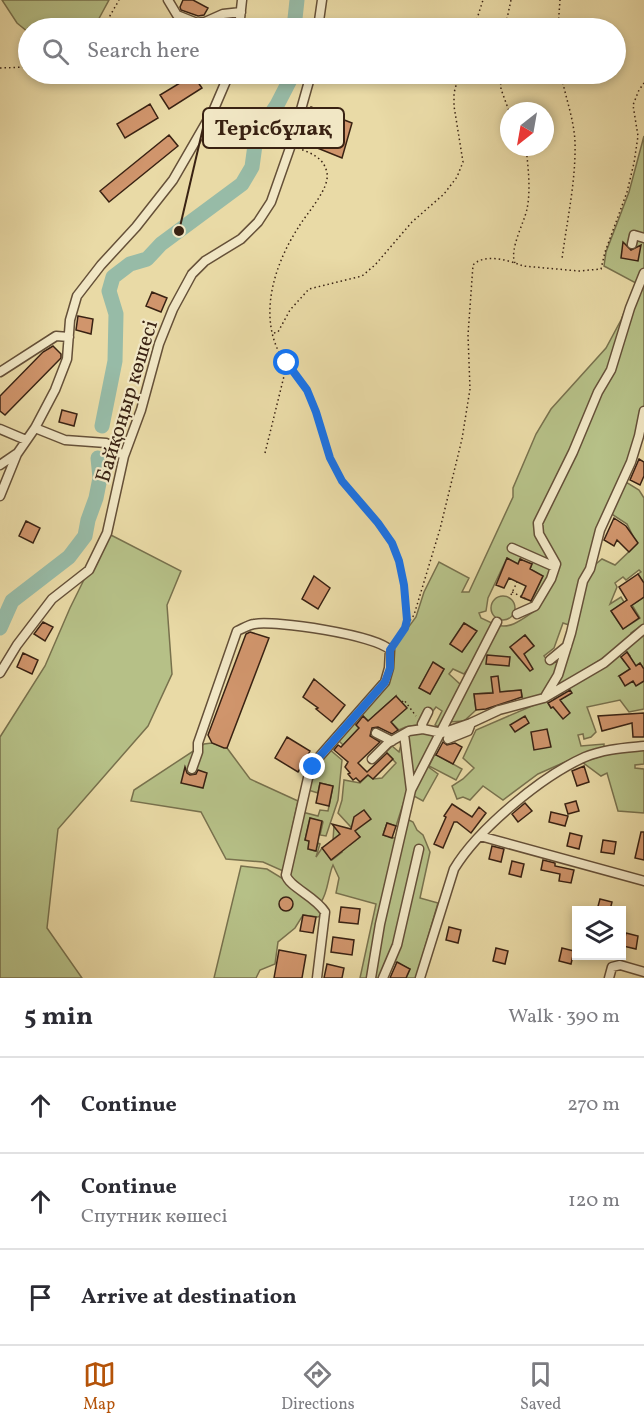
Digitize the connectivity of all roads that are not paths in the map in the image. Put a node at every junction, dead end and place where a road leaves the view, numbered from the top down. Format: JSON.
{"nodes":[{"id":1,"x":168,"y":0,"type":"edge"},
{"id":2,"x":242,"y":0,"type":"edge"},
{"id":3,"x":322,"y":0,"type":"edge"},
{"id":4,"x":241,"y":12,"type":"junction"},
{"id":5,"x":182,"y":18,"type":"edge"},
{"id":6,"x":214,"y":18,"type":"edge"},
{"id":7,"x":240,"y":18,"type":"edge"},
{"id":8,"x":319,"y":18,"type":"edge"},
{"id":9,"x":225,"y":84,"type":"edge"},
{"id":10,"x":308,"y":84,"type":"edge"},
{"id":11,"x":644,"y":238,"type":"edge"},
{"id":12,"x":632,"y":244,"type":"dead end"},
{"id":13,"x":644,"y":273,"type":"edge"},
{"id":14,"x":69,"y":337,"type":"junction"},
{"id":15,"x":0,"y":372,"type":"edge"},
{"id":16,"x":644,"y":411,"type":"edge"},
{"id":17,"x":35,"y":428,"type":"junction"},
{"id":18,"x":0,"y":429,"type":"edge"},
{"id":19,"x":26,"y":440,"type":"junction"},
{"id":20,"x":17,"y":454,"type":"junction"},
{"id":21,"x":124,"y":456,"type":"junction"},
{"id":22,"x":0,"y":465,"type":"edge"},
{"id":23,"x":0,"y":496,"type":"edge"},
{"id":24,"x":512,"y":548,"type":"dead end"},
{"id":25,"x":555,"y":567,"type":"junction"},
{"id":26,"x":517,"y":614,"type":"dead end"},
{"id":27,"x":496,"y":622,"type":"dead end"},
{"id":28,"x":644,"y":629,"type":"edge"},
{"id":29,"x":567,"y":645,"type":"junction"},
{"id":30,"x":550,"y":660,"type":"dead end"},
{"id":31,"x":0,"y":673,"type":"edge"},
{"id":32,"x":459,"y":677,"type":"dead end"},
{"id":33,"x":465,"y":686,"type":"junction"},
{"id":34,"x":544,"y":698,"type":"junction"},
{"id":35,"x":428,"y":712,"type":"dead end"},
{"id":36,"x":423,"y":726,"type":"junction"},
{"id":37,"x":376,"y":733,"type":"dead end"},
{"id":38,"x":404,"y":734,"type":"junction"},
{"id":39,"x":445,"y":736,"type":"junction"},
{"id":40,"x":390,"y":742,"type":"junction"},
{"id":41,"x":644,"y":746,"type":"edge"},
{"id":42,"x":372,"y":759,"type":"dead end"},
{"id":43,"x":192,"y":769,"type":"dead end"},
{"id":44,"x":411,"y":790,"type":"junction"},
{"id":45,"x":480,"y":836,"type":"junction"},
{"id":46,"x":419,"y":849,"type":"dead end"},
{"id":47,"x":644,"y":881,"type":"edge"},
{"id":48,"x":644,"y":972,"type":"edge"},
{"id":49,"x":317,"y":978,"type":"edge"},
{"id":50,"x":371,"y":978,"type":"edge"},
{"id":51,"x":383,"y":978,"type":"edge"},
{"id":52,"x":420,"y":978,"type":"edge"},
{"id":53,"x":609,"y":978,"type":"edge"}],
"edges":[{"from":1,"to":5,"type":"street"},
{"from":2,"to":4,"type":"street"},
{"from":3,"to":8,"type":"street"},
{"from":4,"to":6,"type":"street"},
{"from":4,"to":7,"type":"street"},
{"from":9,"to":14,"type":"street"},
{"from":10,"to":21,"type":"street","name":"Байқоңыр көшесі"},
{"from":11,"to":12,"type":"street"},
{"from":13,"to":25,"type":"street"},
{"from":14,"to":15,"type":"street"},
{"from":14,"to":17,"type":"street"},
{"from":16,"to":29,"type":"street"},
{"from":17,"to":19,"type":"street"},
{"from":17,"to":21,"type":"street"},
{"from":18,"to":19,"type":"street"},
{"from":19,"to":20,"type":"street"},
{"from":20,"to":22,"type":"street"},
{"from":20,"to":23,"type":"street"},
{"from":21,"to":31,"type":"street","name":"Байқоңыр көшесі"},
{"from":24,"to":25,"type":"street"},
{"from":25,"to":26,"type":"street"},
{"from":27,"to":33,"type":"street"},
{"from":28,"to":34,"type":"street"},
{"from":29,"to":30,"type":"street"},
{"from":29,"to":34,"type":"street"},
{"from":32,"to":33,"type":"street"},
{"from":33,"to":39,"type":"street"},
{"from":34,"to":39,"type":"street"},
{"from":35,"to":36,"type":"street"},
{"from":36,"to":38,"type":"street"},
{"from":36,"to":39,"type":"street"},
{"from":37,"to":40,"type":"street"},
{"from":38,"to":40,"type":"street"},
{"from":38,"to":44,"type":"street"},
{"from":39,"to":44,"type":"street"},
{"from":40,"to":42,"type":"street"},
{"from":41,"to":45,"type":"street"},
{"from":43,"to":49,"type":"street"},
{"from":44,"to":50,"type":"street"},
{"from":45,"to":47,"type":"street"},
{"from":45,"to":52,"type":"street"},
{"from":46,"to":51,"type":"street"},
{"from":48,"to":53,"type":"street"}]}
